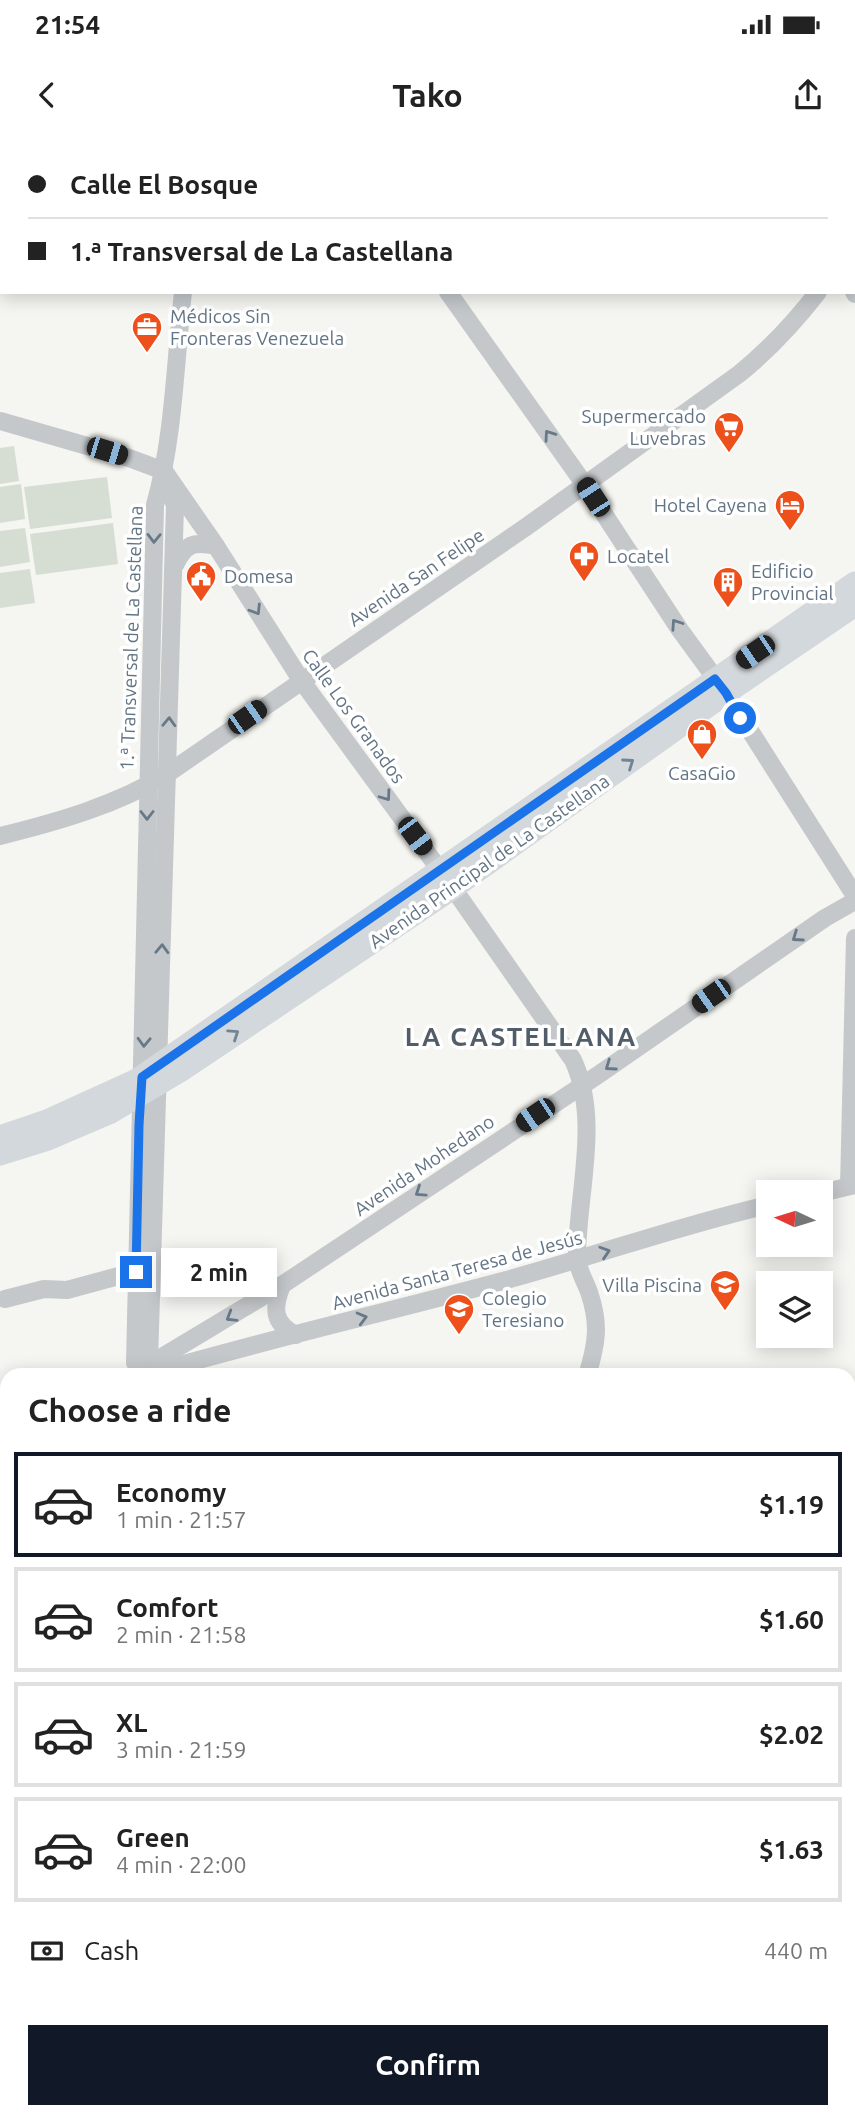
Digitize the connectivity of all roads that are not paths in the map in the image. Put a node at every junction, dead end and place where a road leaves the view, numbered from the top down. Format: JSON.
{"nodes":[{"id":1,"x":366,"y":140,"type":"edge"},
{"id":2,"x":641,"y":140,"type":"edge"},
{"id":3,"x":183,"y":294,"type":"edge"},
{"id":4,"x":449,"y":294,"type":"edge"},
{"id":5,"x":816,"y":294,"type":"edge"},
{"id":6,"x":0,"y":421,"type":"edge"},
{"id":7,"x":164,"y":471,"type":"junction"},
{"id":8,"x":585,"y":485,"type":"junction"},
{"id":9,"x":216,"y":546,"type":"junction"},
{"id":10,"x":174,"y":568,"type":"junction"},
{"id":11,"x":855,"y":583,"type":"edge"},
{"id":12,"x":855,"y":605,"type":"edge"},
{"id":13,"x":301,"y":680,"type":"junction"},
{"id":14,"x":721,"y":686,"type":"junction"},
{"id":15,"x":167,"y":774,"type":"junction"},
{"id":16,"x":147,"y":786,"type":"junction"},
{"id":17,"x":0,"y":836,"type":"edge"},
{"id":18,"x":447,"y":880,"type":"junction"},
{"id":19,"x":855,"y":895,"type":"edge"},
{"id":20,"x":855,"y":901,"type":"edge"},
{"id":21,"x":855,"y":938,"type":"edge"},
{"id":22,"x":149,"y":1081,"type":"junction"},
{"id":23,"x":581,"y":1084,"type":"junction"},
{"id":24,"x":0,"y":1137,"type":"edge"},
{"id":25,"x":0,"y":1154,"type":"edge"},
{"id":26,"x":852,"y":1185,"type":"edge"},
{"id":27,"x":833,"y":1190,"type":"edge"},
{"id":28,"x":756,"y":1208,"type":"edge"},
{"id":29,"x":577,"y":1260,"type":"junction"},
{"id":30,"x":136,"y":1272,"type":"junction"},
{"id":31,"x":282,"y":1285,"type":"junction"},
{"id":32,"x":5,"y":1299,"type":"dead end"},
{"id":33,"x":296,"y":1335,"type":"junction"},
{"id":34,"x":146,"y":1368,"type":"edge"},
{"id":35,"x":146,"y":1368,"type":"edge"},
{"id":36,"x":148,"y":1368,"type":"edge"},
{"id":37,"x":151,"y":1368,"type":"edge"},
{"id":38,"x":589,"y":1368,"type":"edge"}],
"edges":[{"from":1,"to":2,"type":"street"},
{"from":3,"to":7,"type":"street"},
{"from":8,"to":4,"type":"street","one_way":true},
{"from":5,"to":8,"type":"street","name":"Avenida San Felipe"},
{"from":6,"to":7,"type":"street"},
{"from":7,"to":9,"type":"street","name":"Calle Los Granados"},
{"from":7,"to":10,"type":"street","name":"1.ª Transversal de La Castellana"},
{"from":7,"to":16,"type":"street","name":"1.ª Transversal de La Castellana","one_way":true},
{"from":8,"to":13,"type":"street","name":"Avenida San Felipe"},
{"from":14,"to":8,"type":"street","one_way":true},
{"from":9,"to":10,"type":"street"},
{"from":9,"to":13,"type":"street","name":"Calle Los Granados","one_way":true},
{"from":15,"to":10,"type":"street","name":"1.ª Transversal de La Castellana","one_way":true},
{"from":11,"to":14,"type":"street","name":"Avenida Principal de La Castellana"},
{"from":12,"to":14,"type":"street","name":"Avenida Principal de La Castellana"},
{"from":13,"to":15,"type":"street","name":"Avenida San Felipe"},
{"from":13,"to":18,"type":"street","name":"Calle Los Granados","one_way":true},
{"from":14,"to":18,"type":"street","name":"Avenida Principal de La Castellana"},
{"from":14,"to":19,"type":"street"},
{"from":15,"to":16,"type":"street","name":"Avenida San Felipe"},
{"from":22,"to":15,"type":"street","name":"1.ª Transversal de La Castellana","one_way":true},
{"from":16,"to":17,"type":"street","name":"Avenida San Felipe"},
{"from":16,"to":22,"type":"street","name":"1.ª Transversal de La Castellana","one_way":true},
{"from":18,"to":22,"type":"street","name":"Avenida Principal de La Castellana"},
{"from":18,"to":23,"type":"street","name":"Calle Los Granados"},
{"from":20,"to":23,"type":"street","name":"Avenida Mohedano","one_way":true},
{"from":21,"to":26,"type":"street"},
{"from":22,"to":24,"type":"street","name":"Avenida Principal de La Castellana"},
{"from":22,"to":25,"type":"street","name":"Avenida Principal de La Castellana"},
{"from":22,"to":30,"type":"street","name":"1.ª Transversal de La Castellana"},
{"from":22,"to":34,"type":"street","name":"1.ª Transversal de La Castellana"},
{"from":23,"to":29,"type":"street","name":"Calle Los Granados"},
{"from":23,"to":31,"type":"street","name":"Avenida Mohedano","one_way":true},
{"from":26,"to":27,"type":"street"},
{"from":29,"to":28,"type":"street","name":"Avenida Santa Teresa de Jesús","one_way":true},
{"from":33,"to":29,"type":"street","name":"Avenida Santa Teresa de Jesús","one_way":true},
{"from":29,"to":38,"type":"street","name":"Calle Los Granados"},
{"from":30,"to":32,"type":"street"},
{"from":30,"to":35,"type":"street","name":"1.ª Transversal de La Castellana"},
{"from":31,"to":33,"type":"street"},
{"from":31,"to":36,"type":"street","name":"Avenida Mohedano","one_way":true},
{"from":33,"to":37,"type":"street","name":"Avenida Santa Teresa de Jesús"}]}
